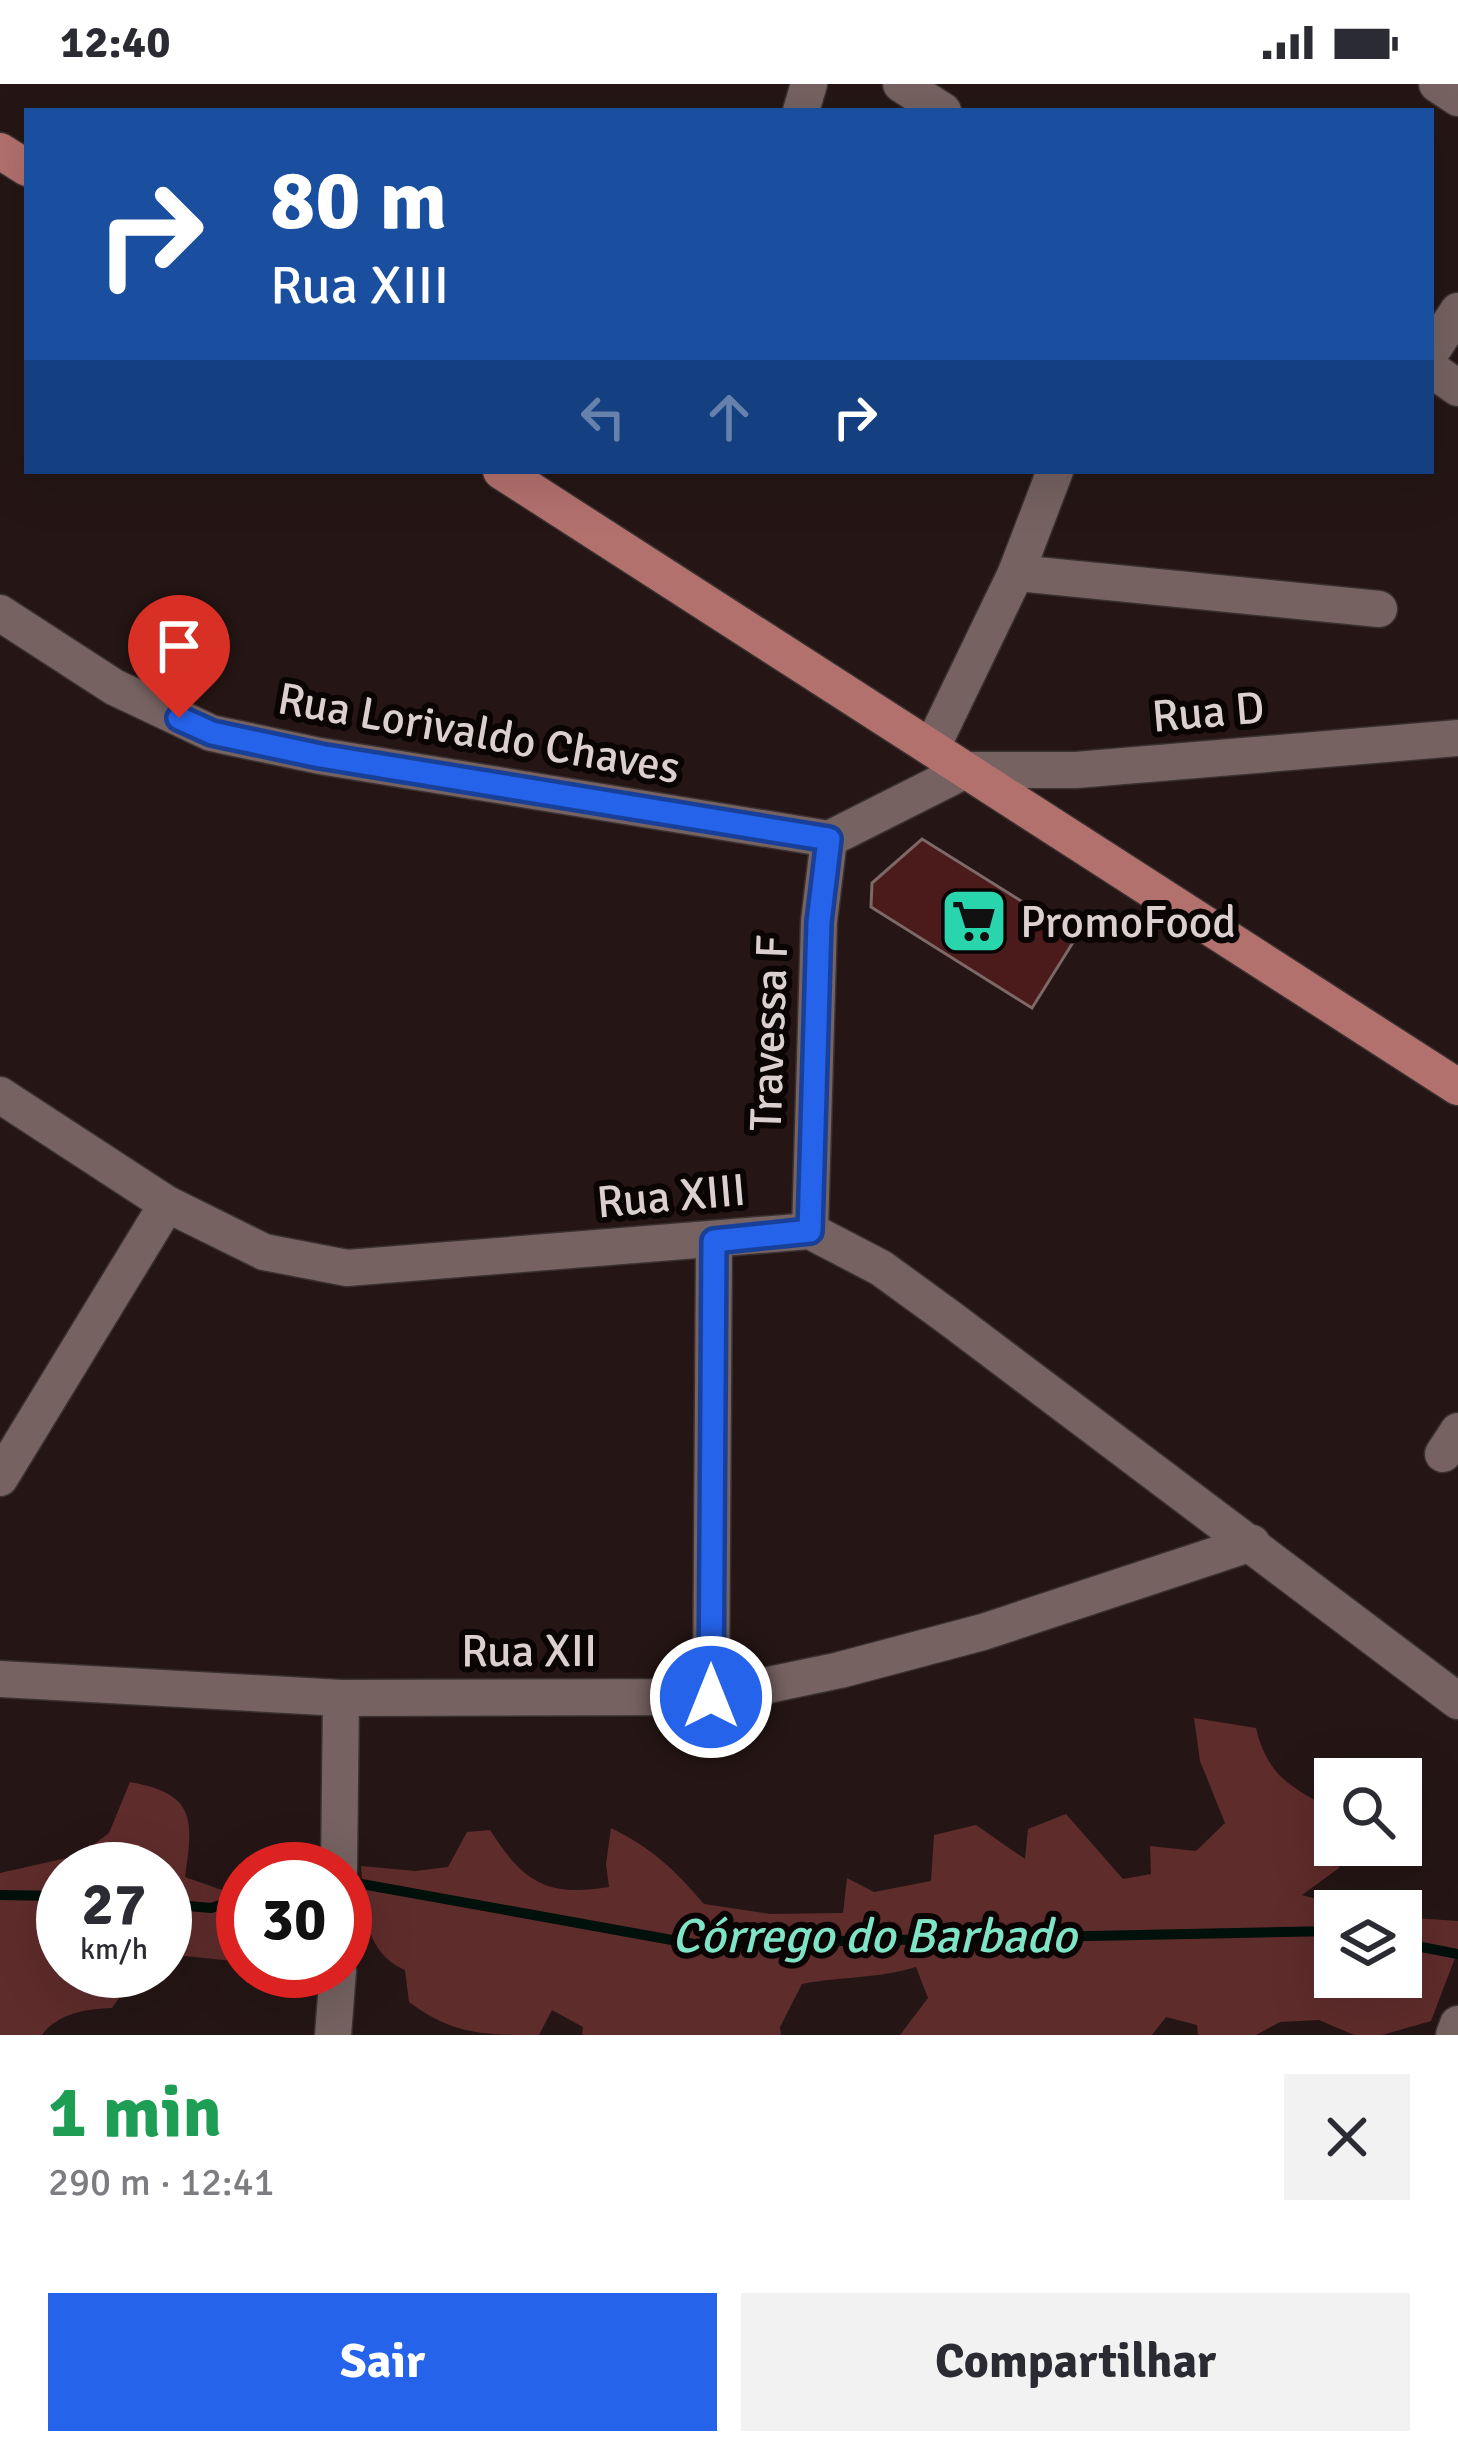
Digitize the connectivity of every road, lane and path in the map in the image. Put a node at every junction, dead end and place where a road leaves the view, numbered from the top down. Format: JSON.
{"nodes":[{"id":1,"x":901,"y":84,"type":"edge"},
{"id":2,"x":1437,"y":84,"type":"edge"},
{"id":3,"x":1458,"y":98,"type":"edge"},
{"id":4,"x":938,"y":108,"type":"edge"},
{"id":5,"x":1458,"y":311,"type":"edge"},
{"id":6,"x":1434,"y":347,"type":"edge"},
{"id":7,"x":505,"y":474,"type":"edge"},
{"id":8,"x":1054,"y":474,"type":"edge"},
{"id":9,"x":1016,"y":573,"type":"junction"},
{"id":10,"x":1378,"y":609,"type":"dead end"},
{"id":11,"x":0,"y":613,"type":"edge"},
{"id":12,"x":1458,"y":738,"type":"edge"},
{"id":13,"x":932,"y":747,"type":"junction"},
{"id":14,"x":966,"y":770,"type":"junction"},
{"id":15,"x":829,"y":839,"type":"junction"},
{"id":16,"x":1458,"y":1087,"type":"edge"},
{"id":17,"x":0,"y":1096,"type":"edge"},
{"id":18,"x":167,"y":1204,"type":"junction"},
{"id":19,"x":810,"y":1231,"type":"junction"},
{"id":20,"x":714,"y":1241,"type":"junction"},
{"id":21,"x":0,"y":1478,"type":"edge"},
{"id":22,"x":1252,"y":1543,"type":"junction"},
{"id":23,"x":0,"y":1679,"type":"edge"},
{"id":24,"x":711,"y":1697,"type":"junction"},
{"id":25,"x":341,"y":1698,"type":"junction"},
{"id":26,"x":1458,"y":1701,"type":"edge"},
{"id":27,"x":339,"y":1842,"type":"edge"},
{"id":28,"x":336,"y":1998,"type":"edge"},
{"id":29,"x":1458,"y":2024,"type":"edge"},
{"id":30,"x":333,"y":2035,"type":"edge"},
{"id":31,"x":1454,"y":2035,"type":"edge"}],
"edges":[{"from":1,"to":4,"type":"street"},
{"from":2,"to":3,"type":"street"},
{"from":5,"to":6,"type":"street"},
{"from":7,"to":13,"type":"main road"},
{"from":8,"to":9,"type":"street"},
{"from":9,"to":10,"type":"street"},
{"from":9,"to":13,"type":"street"},
{"from":11,"to":15,"type":"street","name":"Rua Lorivaldo Chaves"},
{"from":12,"to":14,"type":"street","name":"Rua D"},
{"from":13,"to":14,"type":"main road"},
{"from":14,"to":15,"type":"street"},
{"from":14,"to":16,"type":"main road"},
{"from":15,"to":19,"type":"street","name":"Travessa F"},
{"from":17,"to":18,"type":"street","name":"Rua XIII"},
{"from":18,"to":20,"type":"street","name":"Rua XIII"},
{"from":18,"to":21,"type":"street"},
{"from":19,"to":20,"type":"street","name":"Rua XIII"},
{"from":19,"to":22,"type":"street","name":"Rua XIII"},
{"from":20,"to":24,"type":"street"},
{"from":22,"to":24,"type":"street","name":"Rua XII"},
{"from":22,"to":26,"type":"street","name":"Rua XIII"},
{"from":23,"to":25,"type":"street","name":"Rua XII"},
{"from":24,"to":25,"type":"street","name":"Rua XII"},
{"from":25,"to":27,"type":"street"},
{"from":28,"to":30,"type":"street"},
{"from":29,"to":31,"type":"street"}]}
